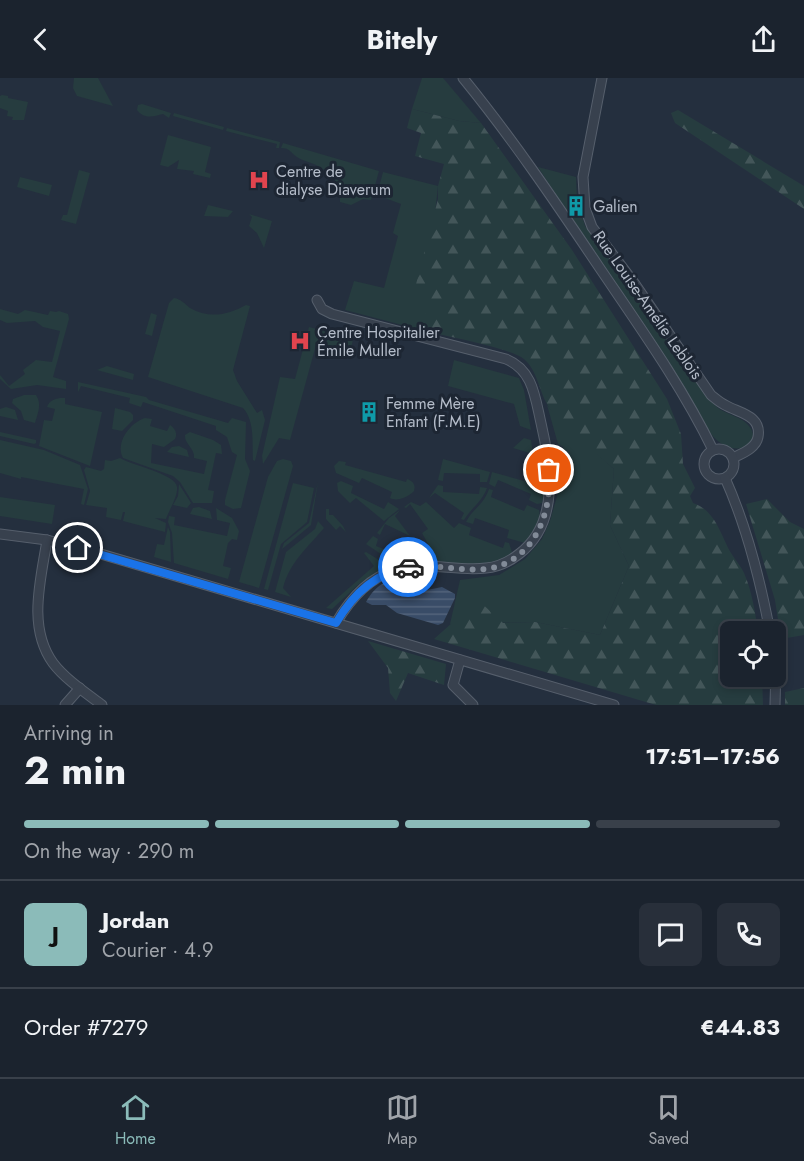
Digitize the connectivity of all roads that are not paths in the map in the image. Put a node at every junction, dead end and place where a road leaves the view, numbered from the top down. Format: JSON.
{"nodes":[{"id":1,"x":463,"y":78,"type":"edge"},
{"id":2,"x":602,"y":78,"type":"edge"},
{"id":3,"x":317,"y":300,"type":"dead end"},
{"id":4,"x":712,"y":450,"type":"junction"},
{"id":5,"x":733,"y":458,"type":"junction"},
{"id":6,"x":725,"y":478,"type":"junction"},
{"id":7,"x":0,"y":534,"type":"edge"},
{"id":8,"x":47,"y":540,"type":"junction"},
{"id":9,"x":768,"y":621,"type":"edge"},
{"id":10,"x":336,"y":623,"type":"junction"},
{"id":11,"x":460,"y":660,"type":"junction"},
{"id":12,"x":775,"y":687,"type":"edge"},
{"id":13,"x":80,"y":688,"type":"junction"},
{"id":14,"x":65,"y":705,"type":"edge"},
{"id":15,"x":102,"y":705,"type":"edge"},
{"id":16,"x":473,"y":705,"type":"edge"},
{"id":17,"x":614,"y":705,"type":"edge"},
{"id":18,"x":775,"y":705,"type":"edge"}],
"edges":[{"from":1,"to":4,"type":"street"},
{"from":2,"to":5,"type":"street","name":"Rue Louise-Amélie Leblois"},
{"from":3,"to":10,"type":"street"},
{"from":4,"to":5,"type":"street"},
{"from":4,"to":6,"type":"street"},
{"from":5,"to":6,"type":"street"},
{"from":6,"to":9,"type":"street"},
{"from":7,"to":8,"type":"street"},
{"from":8,"to":10,"type":"street"},
{"from":8,"to":13,"type":"street"},
{"from":10,"to":11,"type":"street"},
{"from":11,"to":16,"type":"street"},
{"from":11,"to":17,"type":"street"},
{"from":12,"to":18,"type":"street"},
{"from":13,"to":14,"type":"street"},
{"from":13,"to":15,"type":"street"}]}
